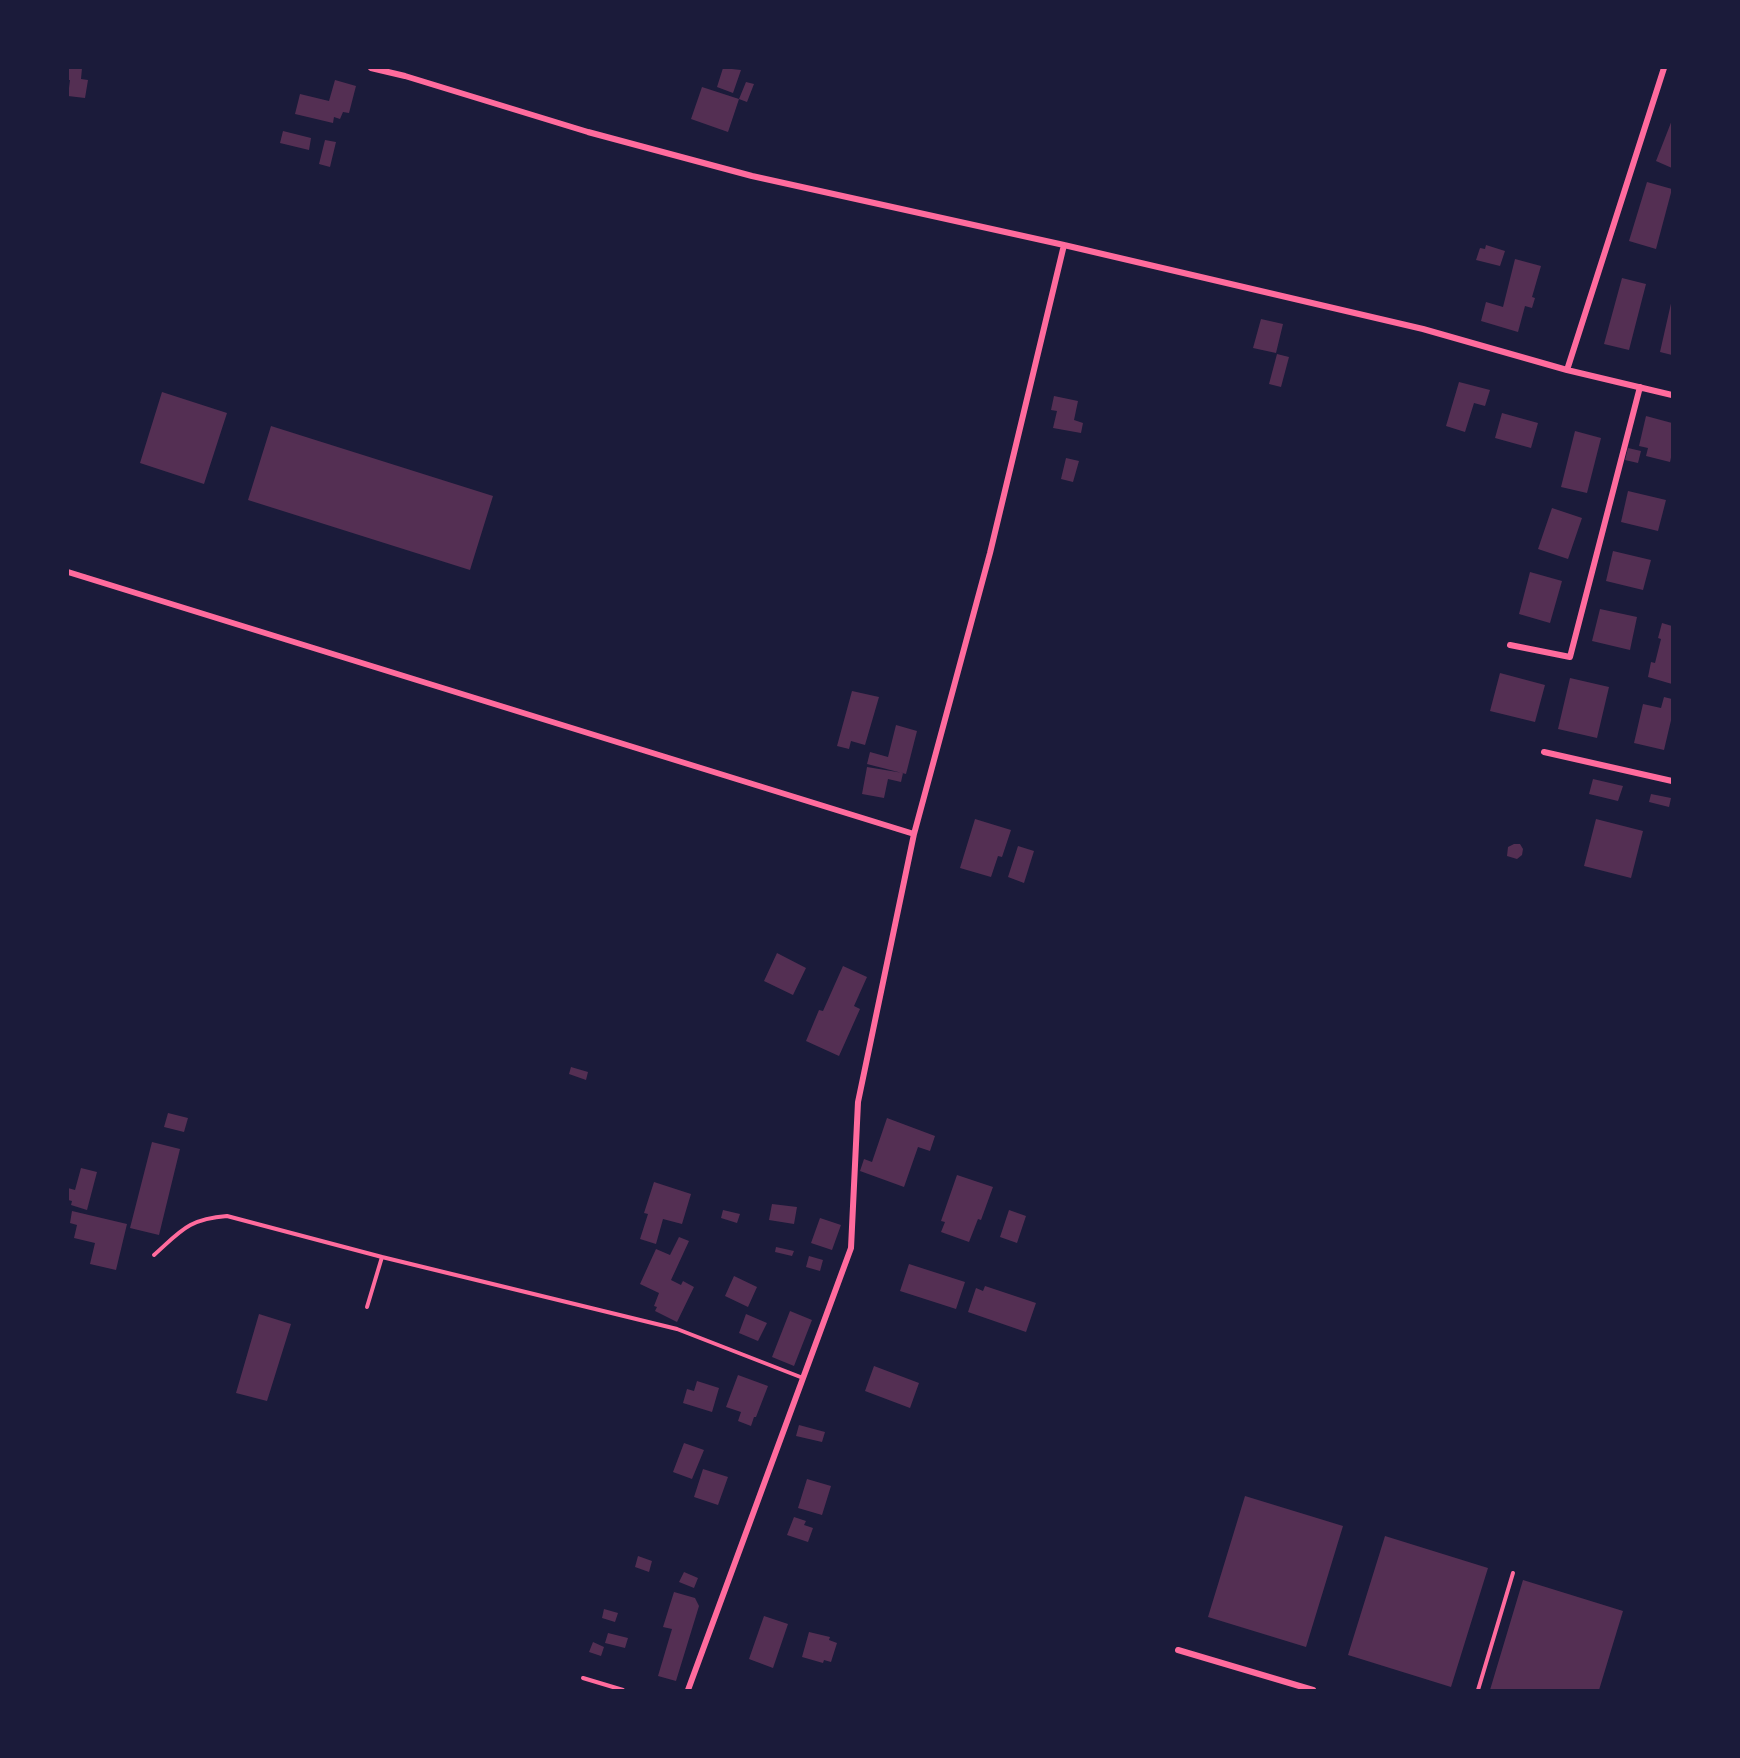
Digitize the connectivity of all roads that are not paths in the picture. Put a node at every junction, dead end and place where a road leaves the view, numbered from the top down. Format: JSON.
{"nodes":[{"id":1,"x":371,"y":68,"type":"edge"},
{"id":2,"x":1664,"y":68,"type":"edge"},
{"id":3,"x":1064,"y":245,"type":"junction"},
{"id":4,"x":1567,"y":370,"type":"junction"},
{"id":5,"x":1640,"y":387,"type":"junction"},
{"id":6,"x":1672,"y":395,"type":"edge"},
{"id":7,"x":68,"y":572,"type":"edge"},
{"id":8,"x":1510,"y":645,"type":"dead end"},
{"id":9,"x":1544,"y":752,"type":"dead end"},
{"id":10,"x":1672,"y":781,"type":"edge"},
{"id":11,"x":914,"y":834,"type":"junction"},
{"id":12,"x":154,"y":1255,"type":"dead end"},
{"id":13,"x":382,"y":1257,"type":"junction"},
{"id":14,"x":367,"y":1307,"type":"dead end"},
{"id":15,"x":803,"y":1378,"type":"junction"},
{"id":16,"x":1514,"y":1573,"type":"dead end"},
{"id":17,"x":1178,"y":1650,"type":"dead end"},
{"id":18,"x":583,"y":1678,"type":"dead end"},
{"id":19,"x":623,"y":1690,"type":"edge"},
{"id":20,"x":688,"y":1690,"type":"edge"},
{"id":21,"x":1313,"y":1690,"type":"edge"},
{"id":22,"x":1478,"y":1690,"type":"edge"}],
"edges":[{"from":1,"to":3,"type":"street"},
{"from":2,"to":4,"type":"street"},
{"from":3,"to":4,"type":"street"},
{"from":3,"to":11,"type":"street"},
{"from":4,"to":5,"type":"street"},
{"from":5,"to":6,"type":"street"},
{"from":5,"to":8,"type":"street"},
{"from":7,"to":11,"type":"street"},
{"from":9,"to":10,"type":"street"},
{"from":11,"to":15,"type":"street"},
{"from":12,"to":13,"type":"lane"},
{"from":13,"to":14,"type":"lane"},
{"from":13,"to":15,"type":"lane"},
{"from":15,"to":20,"type":"street"},
{"from":16,"to":22,"type":"lane"},
{"from":17,"to":21,"type":"street"},
{"from":18,"to":19,"type":"lane"}]}
